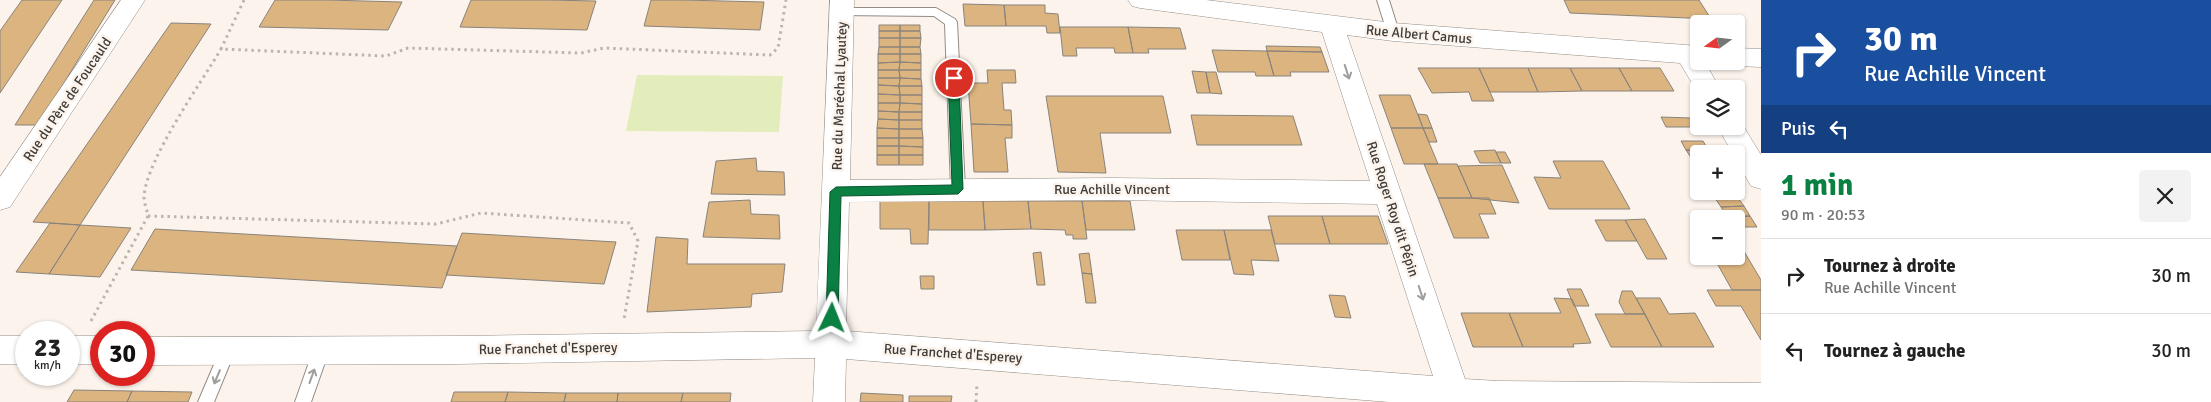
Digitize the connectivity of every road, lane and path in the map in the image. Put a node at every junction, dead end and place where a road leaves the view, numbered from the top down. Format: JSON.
{"nodes":[{"id":1,"x":133,"y":0,"type":"edge"},
{"id":2,"x":244,"y":0,"type":"edge"},
{"id":3,"x":786,"y":0,"type":"edge"},
{"id":4,"x":1140,"y":0,"type":"edge"},
{"id":5,"x":1383,"y":0,"type":"edge"},
{"id":6,"x":842,"y":6,"type":"edge"},
{"id":7,"x":1332,"y":26,"type":"junction"},
{"id":8,"x":1393,"y":32,"type":"junction"},
{"id":9,"x":221,"y":49,"type":"junction"},
{"id":10,"x":1690,"y":54,"type":"edge"},
{"id":11,"x":1745,"y":57,"type":"edge"},
{"id":12,"x":1761,"y":58,"type":"edge"},
{"id":13,"x":1735,"y":135,"type":"edge"},
{"id":14,"x":1761,"y":178,"type":"edge"},
{"id":15,"x":958,"y":189,"type":"junction"},
{"id":16,"x":836,"y":192,"type":"junction"},
{"id":17,"x":1388,"y":193,"type":"junction"},
{"id":18,"x":0,"y":199,"type":"edge"},
{"id":19,"x":148,"y":216,"type":"junction"},
{"id":20,"x":831,"y":344,"type":"junction"},
{"id":21,"x":618,"y":346,"type":"junction"},
{"id":22,"x":0,"y":350,"type":"edge"},
{"id":23,"x":15,"y":350,"type":"edge"},
{"id":24,"x":81,"y":350,"type":"edge"},
{"id":25,"x":155,"y":351,"type":"edge"},
{"id":26,"x":227,"y":351,"type":"junction"},
{"id":27,"x":321,"y":351,"type":"junction"},
{"id":28,"x":1454,"y":392,"type":"junction"},
{"id":29,"x":1395,"y":394,"type":"edge"},
{"id":30,"x":1761,"y":398,"type":"edge"},
{"id":31,"x":206,"y":402,"type":"edge"},
{"id":32,"x":303,"y":402,"type":"edge"},
{"id":33,"x":829,"y":402,"type":"edge"}],
"edges":[{"from":1,"to":18,"type":"street","name":"Rue du Père de Foucauld"},
{"from":2,"to":9,"type":"path"},
{"from":3,"to":9,"type":"path"},
{"from":4,"to":7,"type":"street","name":"Rue Albert Camus"},
{"from":5,"to":8,"type":"lane"},
{"from":6,"to":15,"type":"lane"},
{"from":6,"to":16,"type":"street","name":"Rue du Maréchal Lyautey"},
{"from":7,"to":8,"type":"street","name":"Rue Albert Camus"},
{"from":7,"to":17,"type":"street","name":"Rue Roger Roy dit Pépin","one_way":true},
{"from":8,"to":10,"type":"street","name":"Rue Albert Camus"},
{"from":9,"to":19,"type":"path"},
{"from":11,"to":12,"type":"street"},
{"from":13,"to":14,"type":"street"},
{"from":15,"to":16,"type":"street","name":"Rue Achille Vincent"},
{"from":15,"to":17,"type":"street","name":"Rue Achille Vincent"},
{"from":16,"to":20,"type":"street","name":"Rue du Maréchal Lyautey"},
{"from":17,"to":28,"type":"street","name":"Rue Roger Roy dit Pépin","one_way":true},
{"from":19,"to":21,"type":"path"},
{"from":19,"to":24,"type":"path"},
{"from":20,"to":21,"type":"street","name":"Rue Franchet d'Esperey"},
{"from":20,"to":29,"type":"street","name":"Rue Franchet d'Esperey"},
{"from":20,"to":33,"type":"street","name":"Rue du Maréchal Lyautey"},
{"from":21,"to":27,"type":"street","name":"Rue Franchet d'Esperey"},
{"from":22,"to":23,"type":"street"},
{"from":25,"to":26,"type":"street","name":"Rue Franchet d'Esperey"},
{"from":26,"to":27,"type":"street","name":"Rue Franchet d'Esperey"},
{"from":26,"to":31,"type":"lane","one_way":true},
{"from":32,"to":27,"type":"lane","one_way":true},
{"from":28,"to":29,"type":"street","name":"Rue Franchet d'Esperey"},
{"from":28,"to":30,"type":"street","name":"Rue Franchet d'Esperey"}]}
